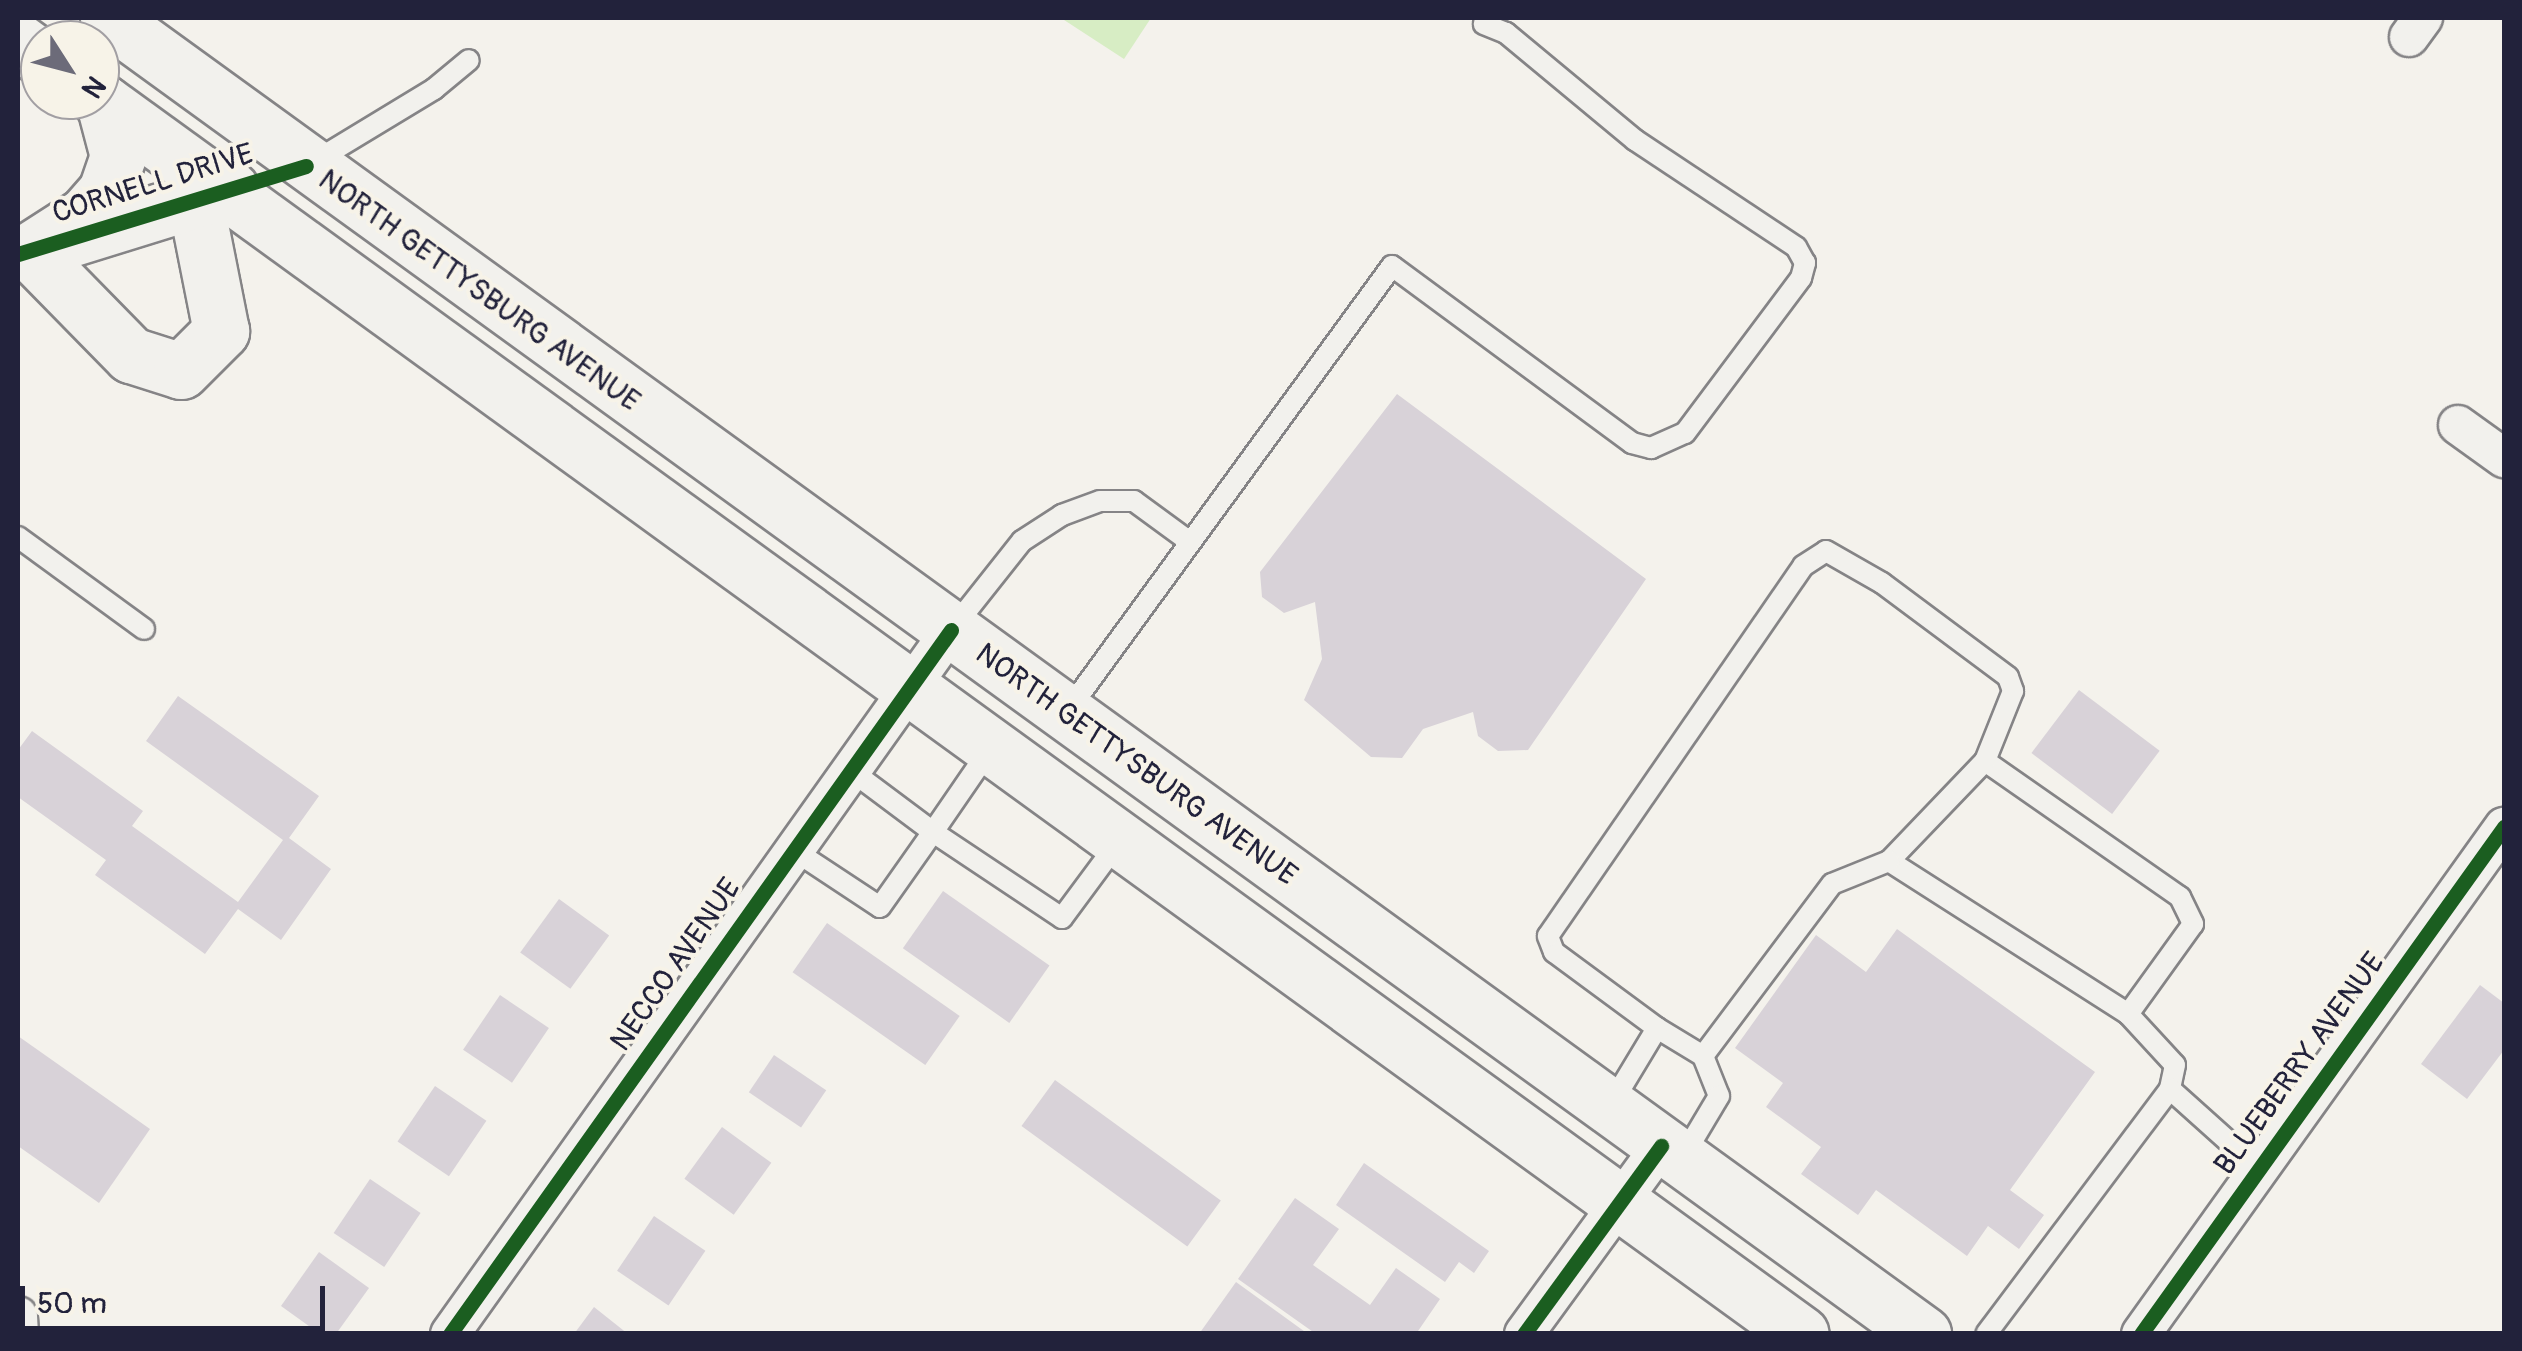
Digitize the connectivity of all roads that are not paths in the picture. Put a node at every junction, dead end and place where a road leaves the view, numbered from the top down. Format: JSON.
{"nodes":[{"id":1,"x":108,"y":18,"type":"edge"},
{"id":2,"x":1484,"y":24,"type":"dead end"},
{"id":3,"x":469,"y":60,"type":"dead end"},
{"id":4,"x":120,"y":118,"type":"edge"},
{"id":5,"x":107,"y":120,"type":"edge"},
{"id":6,"x":306,"y":166,"type":"junction"},
{"id":7,"x":210,"y":195,"type":"junction"},
{"id":8,"x":23,"y":253,"type":"edge"},
{"id":9,"x":2458,"y":424,"type":"dead end"},
{"id":10,"x":2504,"y":458,"type":"edge"},
{"id":11,"x":18,"y":537,"type":"edge"},
{"id":12,"x":1190,"y":542,"type":"junction"},
{"id":13,"x":144,"y":628,"type":"dead end"},
{"id":14,"x":951,"y":630,"type":"junction"},
{"id":15,"x":912,"y":683,"type":"junction"},
{"id":16,"x":1066,"y":714,"type":"junction"},
{"id":17,"x":994,"y":743,"type":"junction"},
{"id":18,"x":1985,"y":761,"type":"junction"},
{"id":19,"x":850,"y":770,"type":"junction"},
{"id":20,"x":2504,"y":827,"type":"edge"},
{"id":21,"x":934,"y":832,"type":"junction"},
{"id":22,"x":1122,"y":838,"type":"junction"},
{"id":23,"x":792,"y":849,"type":"junction"},
{"id":24,"x":1889,"y":861,"type":"junction"},
{"id":25,"x":2128,"y":1014,"type":"junction"},
{"id":26,"x":1657,"y":1028,"type":"junction"},
{"id":27,"x":1703,"y":1056,"type":"junction"},
{"id":28,"x":2170,"y":1089,"type":"junction"},
{"id":29,"x":1608,"y":1108,"type":"junction"},
{"id":30,"x":1671,"y":1153,"type":"junction"},
{"id":31,"x":2258,"y":1168,"type":"junction"},
{"id":32,"x":1619,"y":1204,"type":"junction"},
{"id":33,"x":18,"y":1316,"type":"edge"},
{"id":34,"x":18,"y":1334,"type":"edge"},
{"id":35,"x":450,"y":1334,"type":"edge"},
{"id":36,"x":1524,"y":1334,"type":"edge"},
{"id":37,"x":1801,"y":1334,"type":"edge"},
{"id":38,"x":1922,"y":1334,"type":"edge"},
{"id":39,"x":1986,"y":1334,"type":"edge"},
{"id":40,"x":2141,"y":1334,"type":"edge"}],
"edges":[{"from":1,"to":6,"type":"main road","name":"NORTH GETTYSBURG AVENUE"},
{"from":2,"to":12,"type":"lane"},
{"from":3,"to":6,"type":"lane"},
{"from":4,"to":7,"type":"main road"},
{"from":5,"to":8,"type":"main road"},
{"from":6,"to":7,"type":"main road","name":"CORNELL DRIVE"},
{"from":6,"to":14,"type":"main road","name":"NORTH GETTYSBURG AVENUE"},
{"from":7,"to":8,"type":"main road","name":"CORNELL DRIVE"},
{"from":7,"to":8,"type":"main road"},
{"from":7,"to":15,"type":"main road"},
{"from":9,"to":10,"type":"street"},
{"from":11,"to":13,"type":"lane"},
{"from":12,"to":14,"type":"lane"},
{"from":12,"to":16,"type":"lane"},
{"from":14,"to":15,"type":"street","name":"NECCO AVENUE"},
{"from":14,"to":16,"type":"main road","name":"NORTH GETTYSBURG AVENUE"},
{"from":15,"to":17,"type":"main road"},
{"from":15,"to":19,"type":"street","name":"NECCO AVENUE"},
{"from":16,"to":29,"type":"main road","name":"NORTH GETTYSBURG AVENUE"},
{"from":17,"to":21,"type":"lane"},
{"from":17,"to":22,"type":"main road"},
{"from":18,"to":24,"type":"lane"},
{"from":18,"to":25,"type":"lane"},
{"from":18,"to":26,"type":"lane"},
{"from":19,"to":21,"type":"lane"},
{"from":19,"to":23,"type":"street","name":"NECCO AVENUE"},
{"from":20,"to":31,"type":"street","name":"BLUEBERRY AVENUE"},
{"from":21,"to":22,"type":"lane"},
{"from":21,"to":23,"type":"lane"},
{"from":22,"to":32,"type":"main road"},
{"from":23,"to":35,"type":"street","name":"NECCO AVENUE"},
{"from":24,"to":25,"type":"lane"},
{"from":24,"to":27,"type":"lane"},
{"from":25,"to":28,"type":"lane"},
{"from":26,"to":27,"type":"lane"},
{"from":26,"to":29,"type":"lane"},
{"from":27,"to":30,"type":"lane"},
{"from":28,"to":31,"type":"lane"},
{"from":28,"to":39,"type":"lane"},
{"from":29,"to":30,"type":"main road","name":"NORTH GETTYSBURG AVENUE"},
{"from":30,"to":32,"type":"street"},
{"from":30,"to":38,"type":"main road","name":"NORTH GETTYSBURG AVENUE"},
{"from":31,"to":40,"type":"street","name":"BLUEBERRY AVENUE"},
{"from":32,"to":36,"type":"street"},
{"from":32,"to":37,"type":"main road"},
{"from":33,"to":34,"type":"street"}]}
